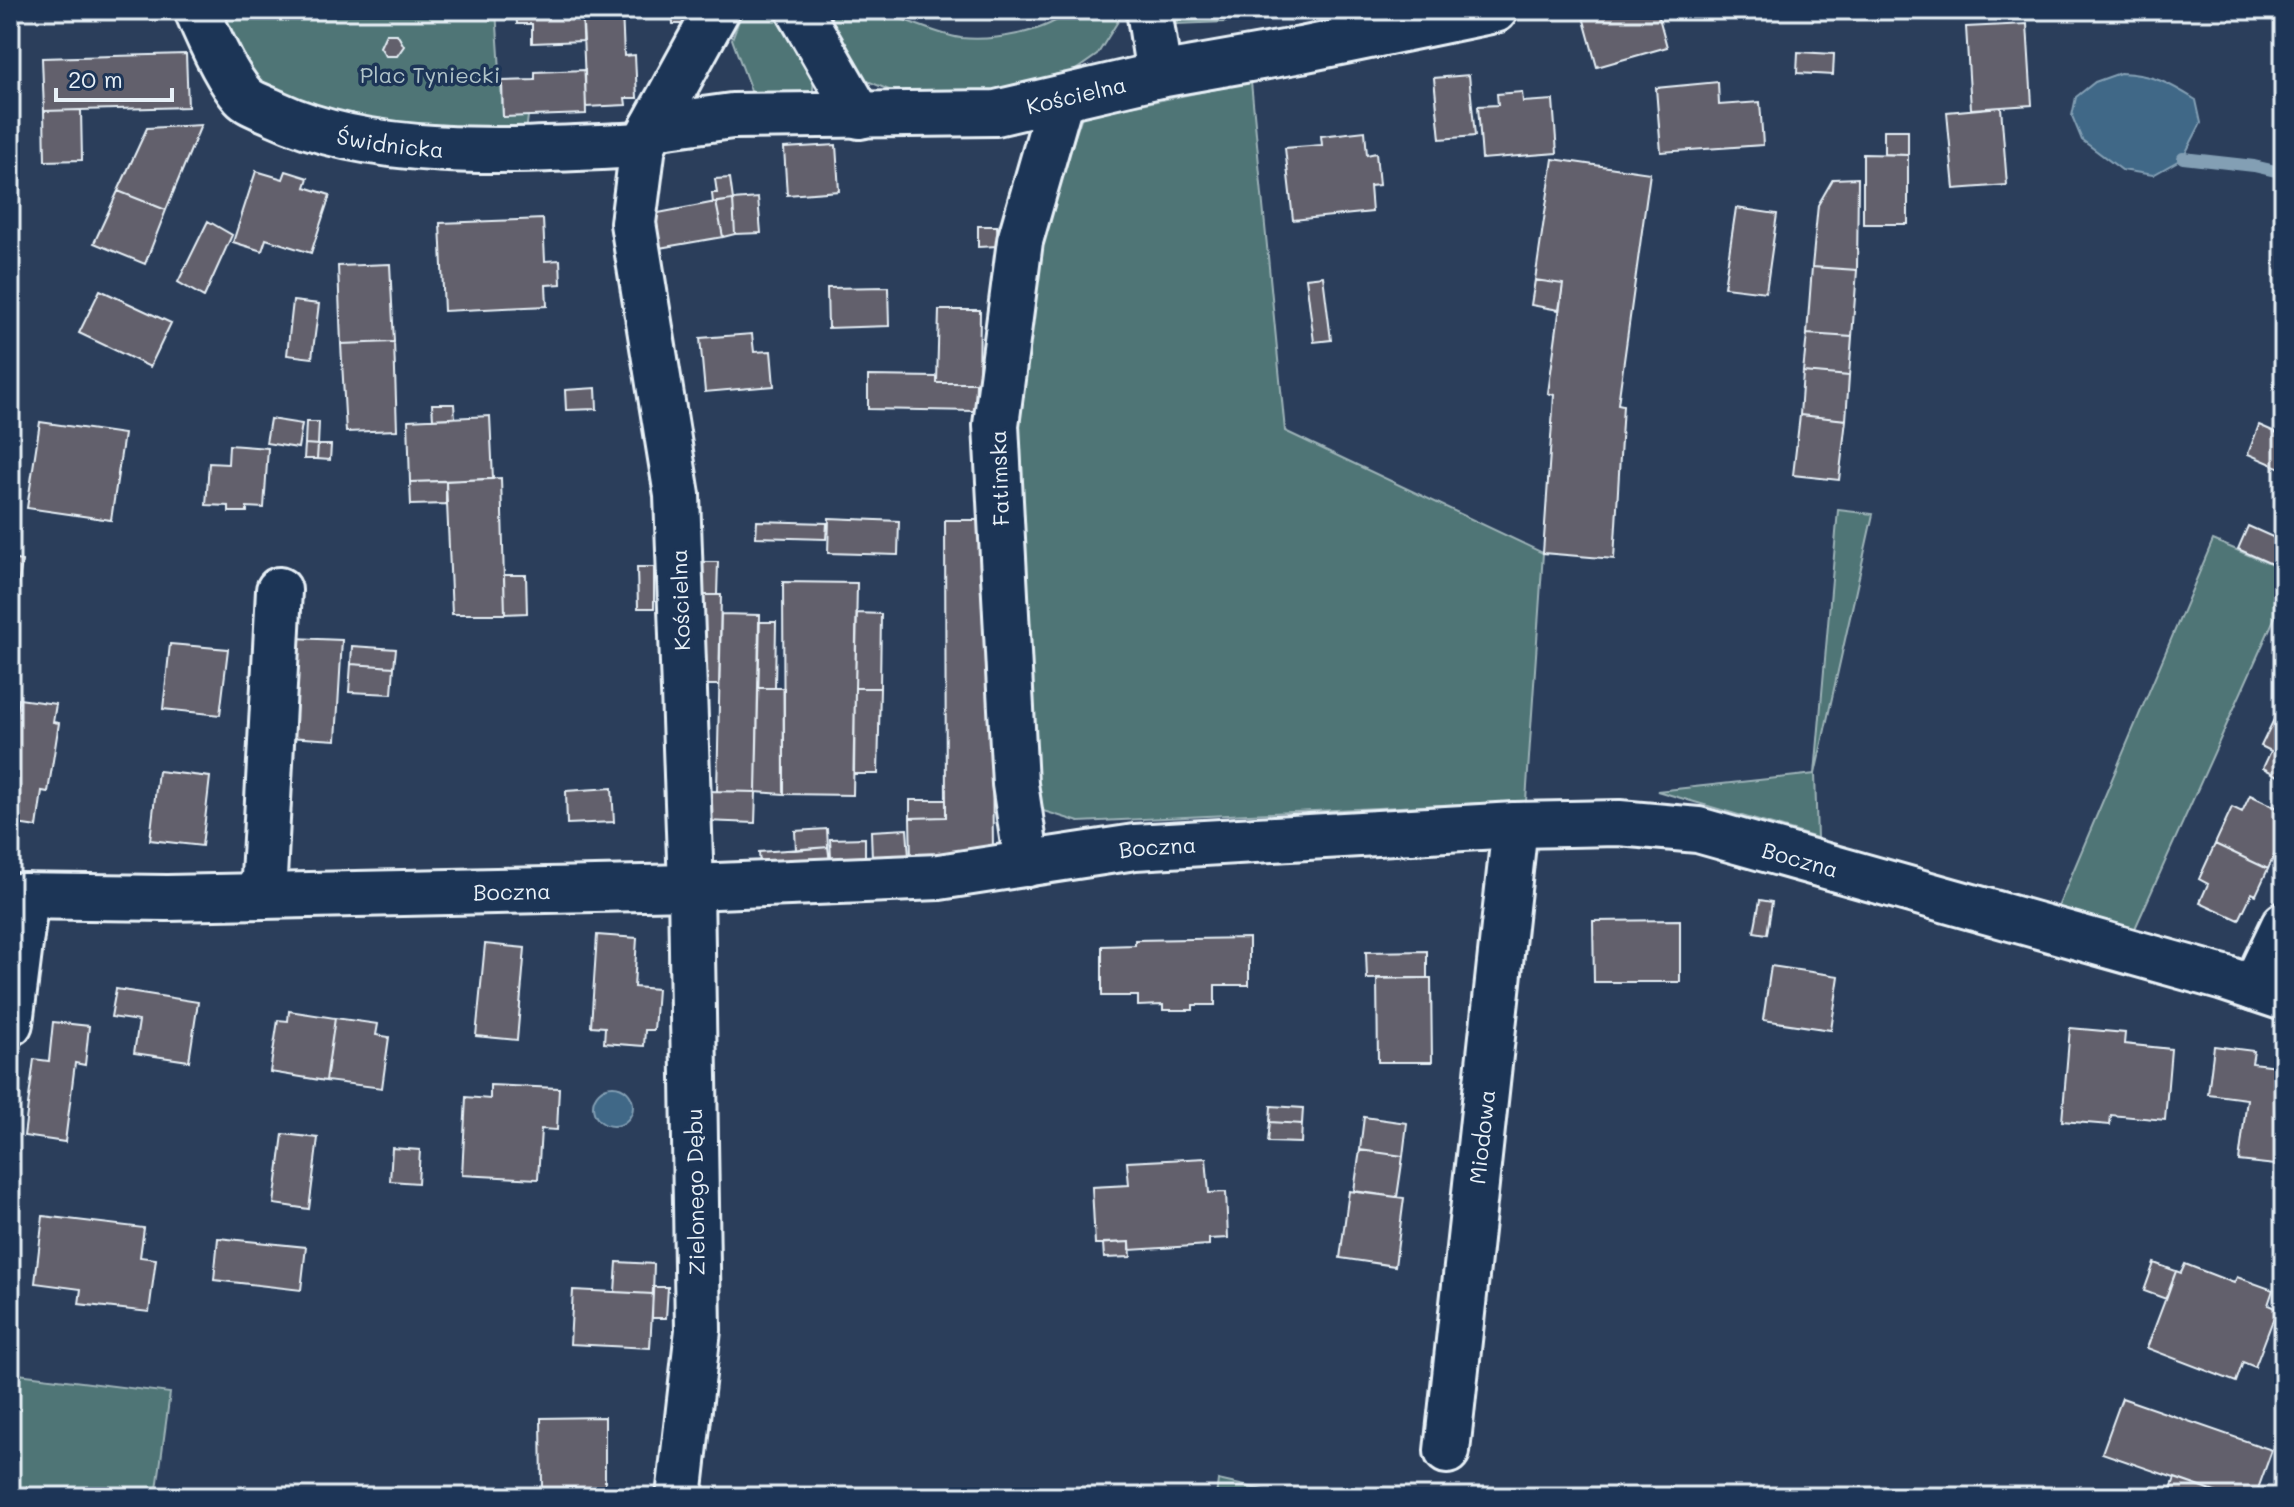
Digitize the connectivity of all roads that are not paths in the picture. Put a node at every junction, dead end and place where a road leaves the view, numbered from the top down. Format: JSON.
{"nodes":[{"id":1,"x":197,"y":10,"type":"edge"},
{"id":2,"x":717,"y":10,"type":"edge"},
{"id":3,"x":799,"y":10,"type":"edge"},
{"id":4,"x":1149,"y":10,"type":"edge"},
{"id":5,"x":1495,"y":10,"type":"edge"},
{"id":6,"x":1159,"y":75,"type":"junction"},
{"id":7,"x":1061,"y":98,"type":"junction"},
{"id":8,"x":860,"y":116,"type":"junction"},
{"id":9,"x":648,"y":136,"type":"junction"},
{"id":10,"x":279,"y":590,"type":"dead end"},
{"id":11,"x":1515,"y":825,"type":"junction"},
{"id":12,"x":1027,"y":864,"type":"junction"},
{"id":13,"x":691,"y":887,"type":"junction"},
{"id":14,"x":18,"y":896,"type":"edge"},
{"id":15,"x":263,"y":896,"type":"junction"},
{"id":16,"x":2284,"y":925,"type":"edge"},
{"id":17,"x":2269,"y":993,"type":"edge"},
{"id":18,"x":10,"y":1023,"type":"edge"},
{"id":19,"x":1447,"y":1451,"type":"dead end"},
{"id":20,"x":679,"y":1497,"type":"edge"}],
"edges":[{"from":1,"to":9,"type":"street","name":"Świdnicka"},
{"from":2,"to":9,"type":"street","name":"Kościelna"},
{"from":3,"to":8,"type":"street"},
{"from":4,"to":6,"type":"street"},
{"from":5,"to":6,"type":"street","name":"Kościelna"},
{"from":6,"to":7,"type":"street","name":"Kościelna"},
{"from":7,"to":8,"type":"street","name":"Kościelna"},
{"from":7,"to":12,"type":"street","name":"Fatimska"},
{"from":8,"to":9,"type":"street","name":"Kościelna"},
{"from":9,"to":13,"type":"street","name":"Kościelna"},
{"from":10,"to":15,"type":"street"},
{"from":11,"to":12,"type":"street","name":"Boczna"},
{"from":11,"to":17,"type":"street","name":"Boczna"},
{"from":11,"to":19,"type":"street","name":"Miodowa"},
{"from":12,"to":13,"type":"street","name":"Boczna"},
{"from":13,"to":15,"type":"street","name":"Boczna"},
{"from":13,"to":20,"type":"street","name":"Zielonego Dębu"},
{"from":14,"to":15,"type":"street","name":"Boczna"},
{"from":14,"to":18,"type":"street"},
{"from":16,"to":17,"type":"street"}]}
